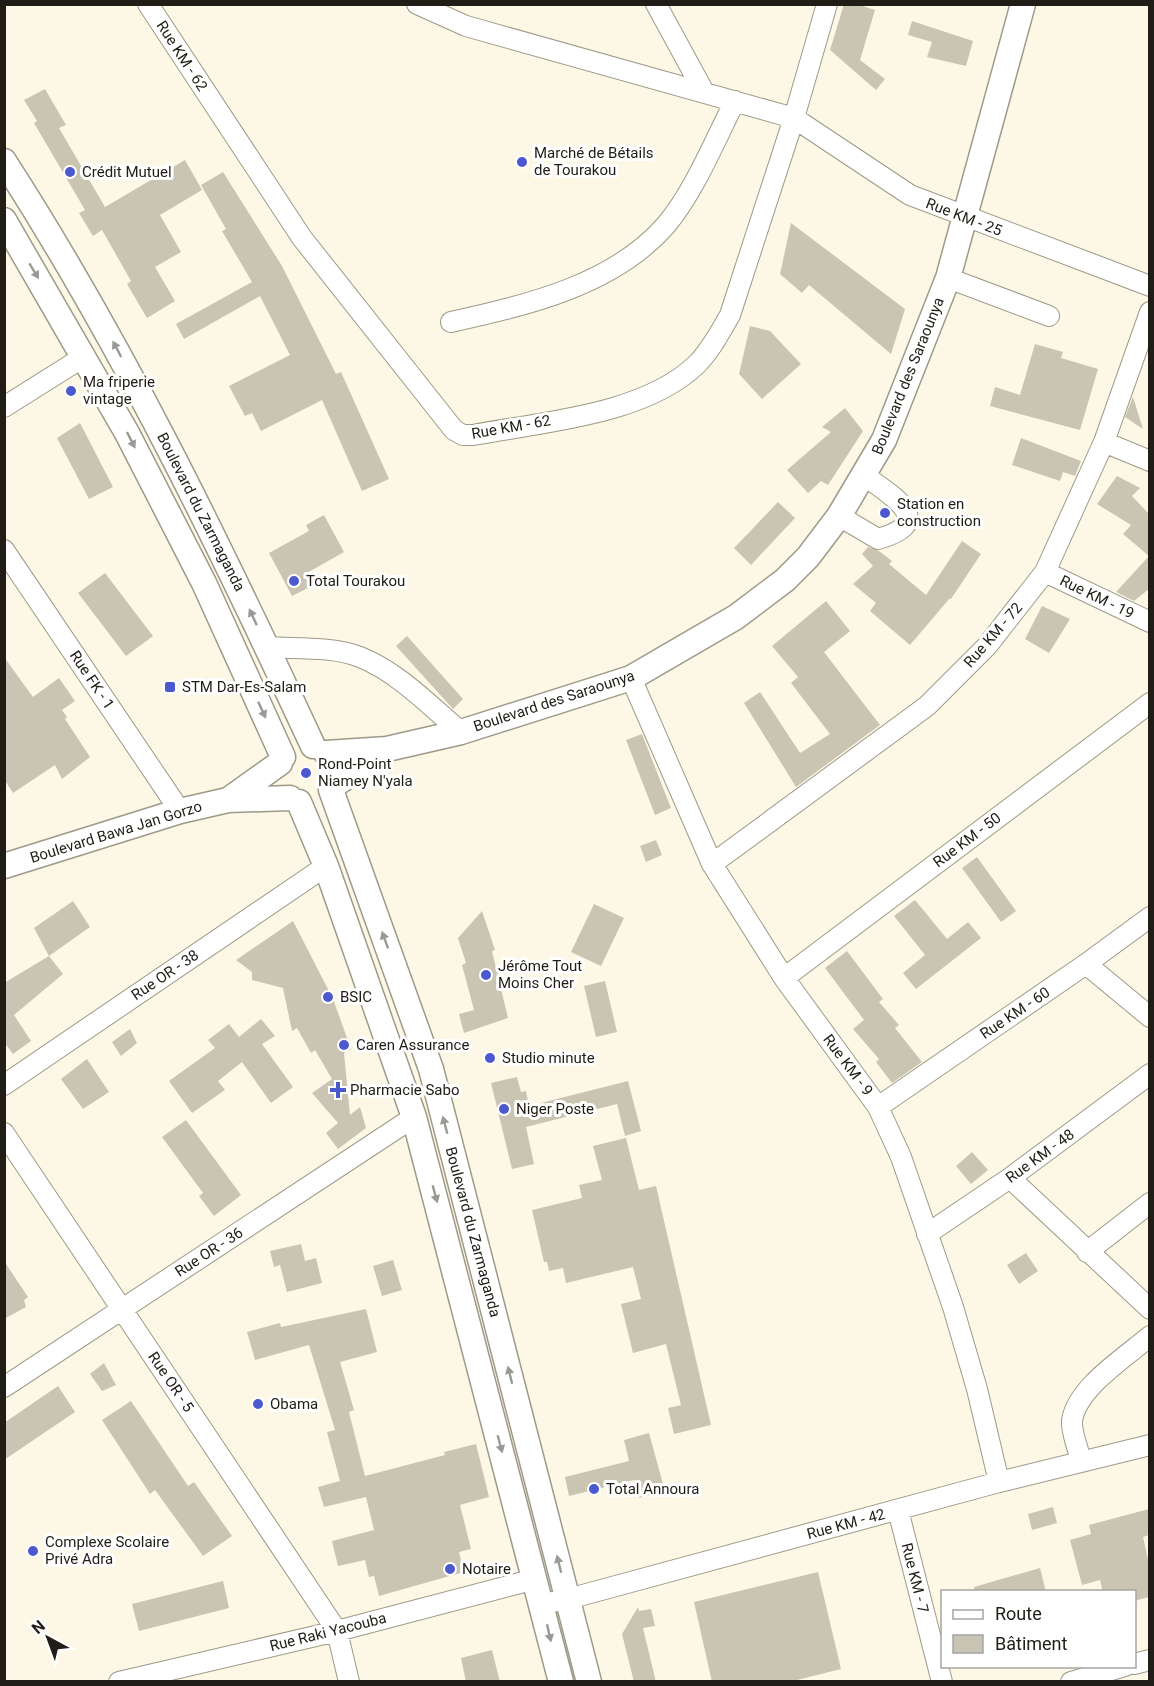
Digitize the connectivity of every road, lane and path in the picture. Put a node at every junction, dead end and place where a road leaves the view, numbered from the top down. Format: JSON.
{"nodes":[{"id":1,"x":148,"y":4,"type":"edge"},
{"id":2,"x":417,"y":4,"type":"edge"},
{"id":3,"x":656,"y":4,"type":"edge"},
{"id":4,"x":827,"y":4,"type":"edge"},
{"id":5,"x":1023,"y":4,"type":"edge"},
{"id":6,"x":704,"y":92,"type":"junction"},
{"id":7,"x":735,"y":100,"type":"junction"},
{"id":8,"x":794,"y":118,"type":"junction"},
{"id":9,"x":4,"y":161,"type":"edge"},
{"id":10,"x":964,"y":217,"type":"junction"},
{"id":11,"x":4,"y":220,"type":"edge"},
{"id":12,"x":948,"y":278,"type":"junction"},
{"id":13,"x":1149,"y":286,"type":"edge"},
{"id":14,"x":1149,"y":312,"type":"edge"},
{"id":15,"x":1049,"y":316,"type":"dead end"},
{"id":16,"x":451,"y":322,"type":"dead end"},
{"id":17,"x":85,"y":356,"type":"junction"},
{"id":18,"x":4,"y":407,"type":"edge"},
{"id":19,"x":1104,"y":442,"type":"junction"},
{"id":20,"x":1149,"y":461,"type":"edge"},
{"id":21,"x":865,"y":476,"type":"junction"},
{"id":22,"x":839,"y":516,"type":"junction"},
{"id":23,"x":4,"y":550,"type":"edge"},
{"id":24,"x":1045,"y":572,"type":"junction"},
{"id":25,"x":1149,"y":622,"type":"edge"},
{"id":26,"x":267,"y":647,"type":"junction"},
{"id":27,"x":631,"y":678,"type":"junction"},
{"id":28,"x":1149,"y":703,"type":"edge"},
{"id":29,"x":461,"y":732,"type":"junction"},
{"id":30,"x":320,"y":749,"type":"junction"},
{"id":31,"x":387,"y":749,"type":"junction"},
{"id":32,"x":282,"y":760,"type":"junction"},
{"id":33,"x":332,"y":788,"type":"junction"},
{"id":34,"x":228,"y":800,"type":"junction"},
{"id":35,"x":295,"y":800,"type":"junction"},
{"id":36,"x":180,"y":811,"type":"junction"},
{"id":37,"x":7,"y":860,"type":"edge"},
{"id":38,"x":712,"y":864,"type":"junction"},
{"id":39,"x":326,"y":866,"type":"junction"},
{"id":40,"x":1149,"y":917,"type":"edge"},
{"id":41,"x":1086,"y":964,"type":"junction"},
{"id":42,"x":784,"y":978,"type":"junction"},
{"id":43,"x":1149,"y":1017,"type":"edge"},
{"id":44,"x":1149,"y":1074,"type":"edge"},
{"id":45,"x":4,"y":1085,"type":"edge"},
{"id":46,"x":878,"y":1107,"type":"junction"},
{"id":47,"x":414,"y":1117,"type":"junction"},
{"id":48,"x":4,"y":1133,"type":"edge"},
{"id":49,"x":1010,"y":1178,"type":"junction"},
{"id":50,"x":1149,"y":1203,"type":"edge"},
{"id":51,"x":927,"y":1234,"type":"junction"},
{"id":52,"x":1087,"y":1252,"type":"junction"},
{"id":53,"x":1149,"y":1309,"type":"edge"},
{"id":54,"x":122,"y":1310,"type":"junction"},
{"id":55,"x":1149,"y":1336,"type":"edge"},
{"id":56,"x":4,"y":1388,"type":"edge"},
{"id":57,"x":1149,"y":1445,"type":"edge"},
{"id":58,"x":1081,"y":1462,"type":"junction"},
{"id":59,"x":999,"y":1482,"type":"junction"},
{"id":60,"x":898,"y":1510,"type":"junction"},
{"id":61,"x":536,"y":1580,"type":"junction"},
{"id":62,"x":568,"y":1599,"type":"junction"},
{"id":63,"x":542,"y":1604,"type":"junction"},
{"id":64,"x":337,"y":1631,"type":"junction"},
{"id":65,"x":1118,"y":1668,"type":"edge"},
{"id":66,"x":119,"y":1682,"type":"edge"},
{"id":67,"x":349,"y":1682,"type":"edge"},
{"id":68,"x":561,"y":1682,"type":"edge"},
{"id":69,"x":589,"y":1682,"type":"edge"},
{"id":70,"x":942,"y":1682,"type":"edge"},
{"id":71,"x":1071,"y":1682,"type":"edge"}],
"edges":[{"from":1,"to":8,"type":"street","name":"Rue KM - 62"},
{"from":2,"to":6,"type":"street","name":"Rue KM - 25"},
{"from":3,"to":6,"type":"street"},
{"from":4,"to":8,"type":"street","name":"Rue KM - 62"},
{"from":5,"to":10,"type":"main road","name":"Boulevard des Saraounya"},
{"from":6,"to":7,"type":"street","name":"Rue KM - 25"},
{"from":7,"to":8,"type":"street","name":"Rue KM - 25"},
{"from":7,"to":16,"type":"street"},
{"from":8,"to":10,"type":"street","name":"Rue KM - 25"},
{"from":26,"to":9,"type":"main road","name":"Boulevard du Zarmaganda","one_way":true},
{"from":10,"to":12,"type":"main road","name":"Boulevard des Saraounya"},
{"from":10,"to":13,"type":"street","name":"Rue KM - 25"},
{"from":11,"to":17,"type":"main road","name":"Boulevard du Zarmaganda","one_way":true},
{"from":12,"to":15,"type":"street"},
{"from":12,"to":21,"type":"main road","name":"Boulevard des Saraounya"},
{"from":14,"to":19,"type":"street","name":"Rue KM - 72"},
{"from":17,"to":18,"type":"street"},
{"from":17,"to":32,"type":"main road","name":"Boulevard du Zarmaganda","one_way":true},
{"from":19,"to":20,"type":"street"},
{"from":19,"to":24,"type":"street","name":"Rue KM - 72"},
{"from":21,"to":22,"type":"main road","name":"Boulevard des Saraounya"},
{"from":21,"to":22,"type":"street"},
{"from":22,"to":27,"type":"main road","name":"Boulevard des Saraounya"},
{"from":23,"to":36,"type":"street","name":"Rue FK - 1"},
{"from":24,"to":25,"type":"street","name":"Rue KM - 19"},
{"from":24,"to":38,"type":"street","name":"Rue KM - 72"},
{"from":26,"to":29,"type":"street"},
{"from":26,"to":30,"type":"main road","name":"Boulevard du Zarmaganda"},
{"from":27,"to":29,"type":"main road","name":"Boulevard des Saraounya"},
{"from":27,"to":38,"type":"street","name":"Rue KM - 9"},
{"from":28,"to":42,"type":"street","name":"Rue KM - 50"},
{"from":29,"to":31,"type":"main road","name":"Boulevard des Saraounya"},
{"from":30,"to":31,"type":"main road","name":"Boulevard des Saraounya"},
{"from":30,"to":32,"type":"main road"},
{"from":30,"to":33,"type":"main road"},
{"from":31,"to":33,"type":"main road","name":"Boulevard des Saraounya"},
{"from":32,"to":34,"type":"main road","name":"Boulevard Bawa Jan Gorzo"},
{"from":32,"to":35,"type":"main road"},
{"from":33,"to":35,"type":"main road"},
{"from":62,"to":33,"type":"main road","name":"Boulevard du Zarmaganda","one_way":true},
{"from":34,"to":35,"type":"main road","name":"Boulevard Bawa Jan Gorzo"},
{"from":34,"to":36,"type":"main road","name":"Boulevard Bawa Jan Gorzo"},
{"from":35,"to":39,"type":"main road","name":"Boulevard du Zarmaganda"},
{"from":36,"to":37,"type":"main road","name":"Boulevard Bawa Jan Gorzo"},
{"from":38,"to":42,"type":"street","name":"Rue KM - 9"},
{"from":39,"to":45,"type":"street","name":"Rue OR - 38"},
{"from":39,"to":47,"type":"main road","name":"Boulevard du Zarmaganda"},
{"from":40,"to":41,"type":"street","name":"Rue KM - 60"},
{"from":41,"to":43,"type":"street"},
{"from":41,"to":46,"type":"street","name":"Rue KM - 60"},
{"from":42,"to":46,"type":"street","name":"Rue KM - 9"},
{"from":44,"to":49,"type":"street","name":"Rue KM - 48"},
{"from":46,"to":51,"type":"street","name":"Rue KM - 9"},
{"from":47,"to":54,"type":"street","name":"Rue OR - 36"},
{"from":47,"to":61,"type":"main road","name":"Boulevard du Zarmaganda","one_way":true},
{"from":48,"to":54,"type":"street","name":"Rue OR - 5"},
{"from":49,"to":51,"type":"street","name":"Rue KM - 48"},
{"from":49,"to":52,"type":"street"},
{"from":50,"to":52,"type":"street"},
{"from":51,"to":59,"type":"street","name":"Rue KM - 9"},
{"from":52,"to":53,"type":"street"},
{"from":54,"to":56,"type":"street","name":"Rue OR - 36"},
{"from":54,"to":64,"type":"street","name":"Rue OR - 5"},
{"from":55,"to":58,"type":"street"},
{"from":57,"to":58,"type":"street","name":"Rue KM - 42"},
{"from":58,"to":59,"type":"street","name":"Rue KM - 42"},
{"from":59,"to":60,"type":"street","name":"Rue KM - 42"},
{"from":60,"to":62,"type":"street","name":"Rue KM - 42"},
{"from":60,"to":70,"type":"street","name":"Rue KM - 7"},
{"from":61,"to":63,"type":"main road","name":"Boulevard du Zarmaganda"},
{"from":61,"to":64,"type":"street","name":"Rue Raki Yacouba"},
{"from":62,"to":63,"type":"street","name":"Rue KM - 42"},
{"from":62,"to":69,"type":"main road","name":"Boulevard du Zarmaganda"},
{"from":63,"to":68,"type":"main road","name":"Boulevard du Zarmaganda","one_way":true},
{"from":64,"to":66,"type":"street","name":"Rue Raki Yacouba"},
{"from":64,"to":67,"type":"street"},
{"from":65,"to":71,"type":"street"}]}
